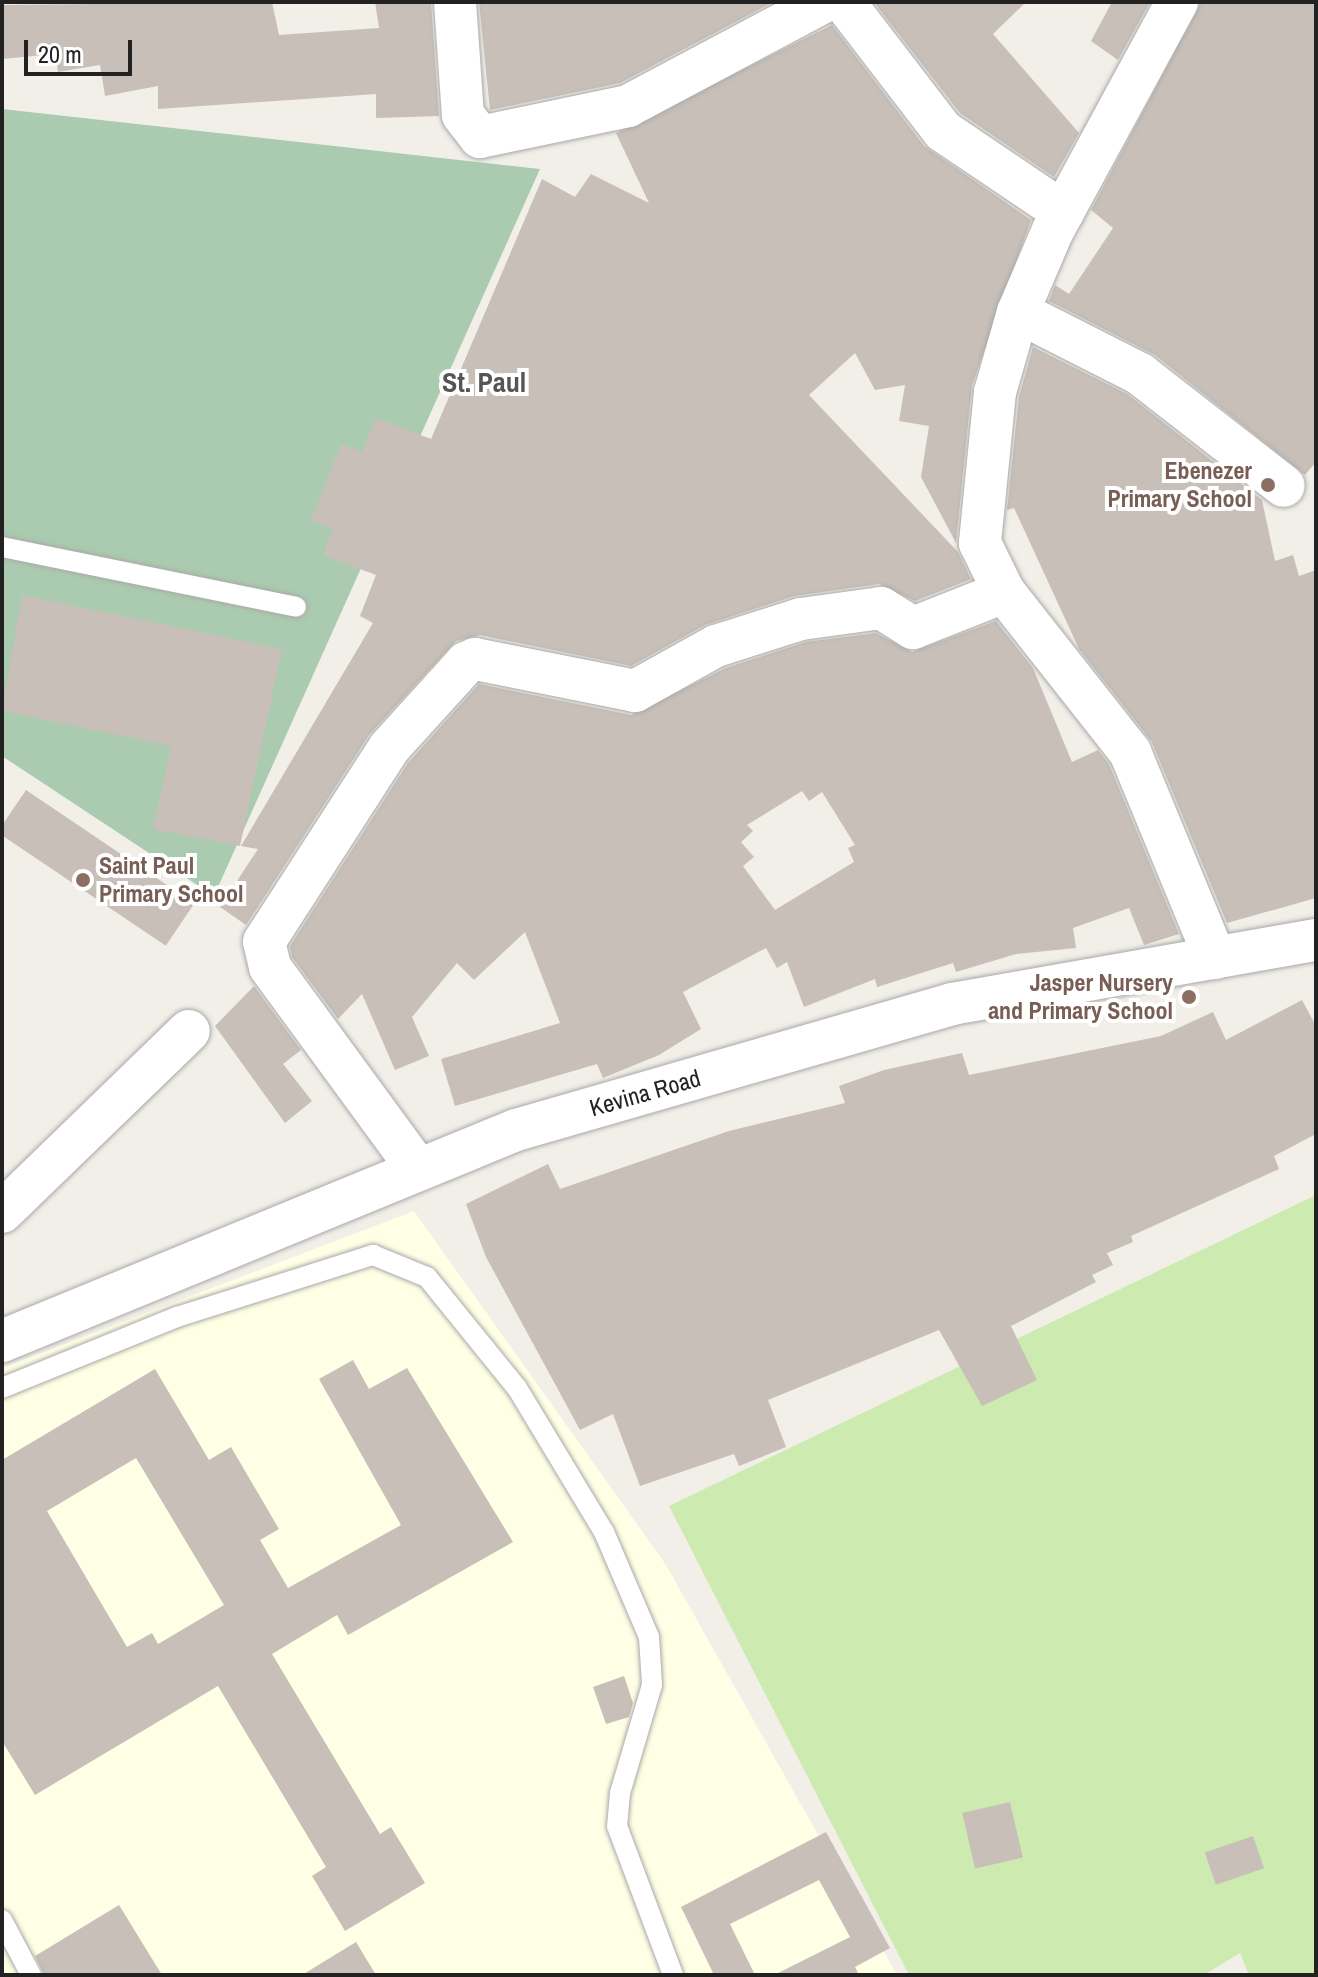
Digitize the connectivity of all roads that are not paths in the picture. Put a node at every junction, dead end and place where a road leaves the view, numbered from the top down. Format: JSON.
{"nodes":[{"id":1,"x":455,"y":2,"type":"edge"},
{"id":2,"x":824,"y":2,"type":"edge"},
{"id":3,"x":844,"y":2,"type":"edge"},
{"id":4,"x":1177,"y":2,"type":"edge"},
{"id":5,"x":1063,"y":212,"type":"junction"},
{"id":6,"x":1018,"y":312,"type":"junction"},
{"id":7,"x":1284,"y":486,"type":"dead end"},
{"id":8,"x":2,"y":547,"type":"edge"},
{"id":9,"x":1004,"y":592,"type":"junction"},
{"id":10,"x":296,"y":607,"type":"dead end"},
{"id":11,"x":1316,"y":940,"type":"edge"},
{"id":12,"x":1215,"y":958,"type":"junction"},
{"id":13,"x":189,"y":1031,"type":"dead end"},
{"id":14,"x":417,"y":1168,"type":"junction"},
{"id":15,"x":2,"y":1212,"type":"edge"},
{"id":16,"x":2,"y":1341,"type":"edge"},
{"id":17,"x":2,"y":1388,"type":"edge"},
{"id":18,"x":2,"y":1920,"type":"edge"},
{"id":19,"x":31,"y":1975,"type":"edge"},
{"id":20,"x":673,"y":1975,"type":"edge"}],
"edges":[{"from":1,"to":2,"type":"street"},
{"from":3,"to":5,"type":"street"},
{"from":4,"to":5,"type":"street"},
{"from":5,"to":6,"type":"street"},
{"from":6,"to":7,"type":"street"},
{"from":6,"to":9,"type":"street"},
{"from":8,"to":10,"type":"lane"},
{"from":9,"to":12,"type":"street"},
{"from":9,"to":14,"type":"street"},
{"from":11,"to":12,"type":"street","name":"Kevina Road"},
{"from":12,"to":14,"type":"street","name":"Kevina Road"},
{"from":13,"to":15,"type":"street"},
{"from":14,"to":16,"type":"street","name":"Kevina Road"},
{"from":17,"to":20,"type":"lane"},
{"from":18,"to":19,"type":"lane"}]}
